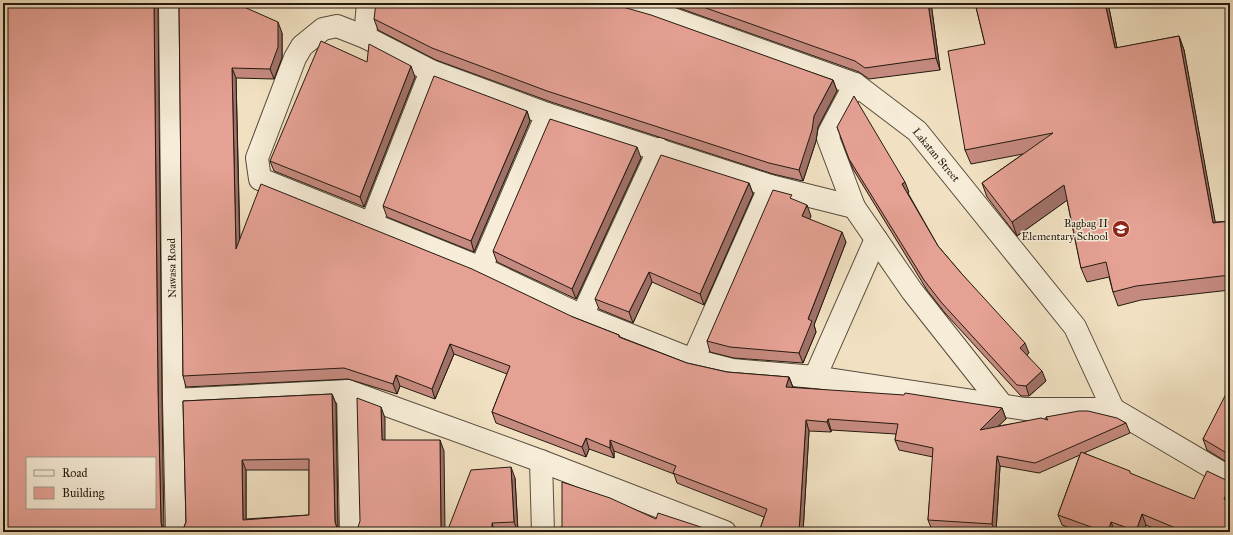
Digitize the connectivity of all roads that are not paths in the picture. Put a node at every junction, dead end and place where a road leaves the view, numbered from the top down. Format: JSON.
{"nodes":[{"id":1,"x":170,"y":3,"type":"edge"},
{"id":2,"x":368,"y":3,"type":"edge"},
{"id":3,"x":618,"y":3,"type":"edge"},
{"id":4,"x":660,"y":9,"type":"edge"},
{"id":5,"x":365,"y":37,"type":"junction"},
{"id":6,"x":431,"y":70,"type":"junction"},
{"id":7,"x":855,"y":84,"type":"junction"},
{"id":8,"x":547,"y":114,"type":"junction"},
{"id":9,"x":659,"y":149,"type":"junction"},
{"id":10,"x":770,"y":186,"type":"junction"},
{"id":11,"x":854,"y":207,"type":"junction"},
{"id":12,"x":371,"y":224,"type":"junction"},
{"id":13,"x":876,"y":239,"type":"junction"},
{"id":14,"x":481,"y":268,"type":"junction"},
{"id":15,"x":582,"y":316,"type":"junction"},
{"id":16,"x":693,"y":360,"type":"junction"},
{"id":17,"x":815,"y":377,"type":"junction"},
{"id":18,"x":348,"y":391,"type":"junction"},
{"id":19,"x":174,"y":400,"type":"junction"},
{"id":20,"x":1002,"y":405,"type":"junction"},
{"id":21,"x":1113,"y":409,"type":"junction"},
{"id":22,"x":541,"y":461,"type":"junction"},
{"id":23,"x":1230,"y":478,"type":"edge"},
{"id":24,"x":178,"y":532,"type":"edge"},
{"id":25,"x":351,"y":532,"type":"edge"},
{"id":26,"x":544,"y":532,"type":"edge"},
{"id":27,"x":725,"y":532,"type":"edge"}],
"edges":[{"from":1,"to":19,"type":"street","name":"Nawasa Road"},
{"from":2,"to":5,"type":"street"},
{"from":3,"to":4,"type":"street","name":"Lakatan Street"},
{"from":4,"to":7,"type":"street","name":"Lakatan Street"},
{"from":5,"to":6,"type":"street"},
{"from":5,"to":12,"type":"street"},
{"from":6,"to":8,"type":"street"},
{"from":6,"to":12,"type":"street"},
{"from":7,"to":11,"type":"street"},
{"from":7,"to":21,"type":"street","name":"Lakatan Street"},
{"from":8,"to":9,"type":"street"},
{"from":8,"to":14,"type":"street"},
{"from":9,"to":10,"type":"street"},
{"from":9,"to":15,"type":"street"},
{"from":10,"to":11,"type":"street"},
{"from":10,"to":16,"type":"street"},
{"from":11,"to":13,"type":"street"},
{"from":12,"to":14,"type":"street"},
{"from":13,"to":17,"type":"street"},
{"from":13,"to":20,"type":"street"},
{"from":14,"to":15,"type":"street"},
{"from":15,"to":16,"type":"street"},
{"from":16,"to":17,"type":"street"},
{"from":17,"to":20,"type":"street"},
{"from":18,"to":19,"type":"street"},
{"from":18,"to":22,"type":"street"},
{"from":18,"to":25,"type":"street"},
{"from":19,"to":24,"type":"street","name":"Nawasa Road"},
{"from":20,"to":21,"type":"street"},
{"from":21,"to":23,"type":"street"},
{"from":22,"to":26,"type":"street"},
{"from":22,"to":27,"type":"street"}]}
